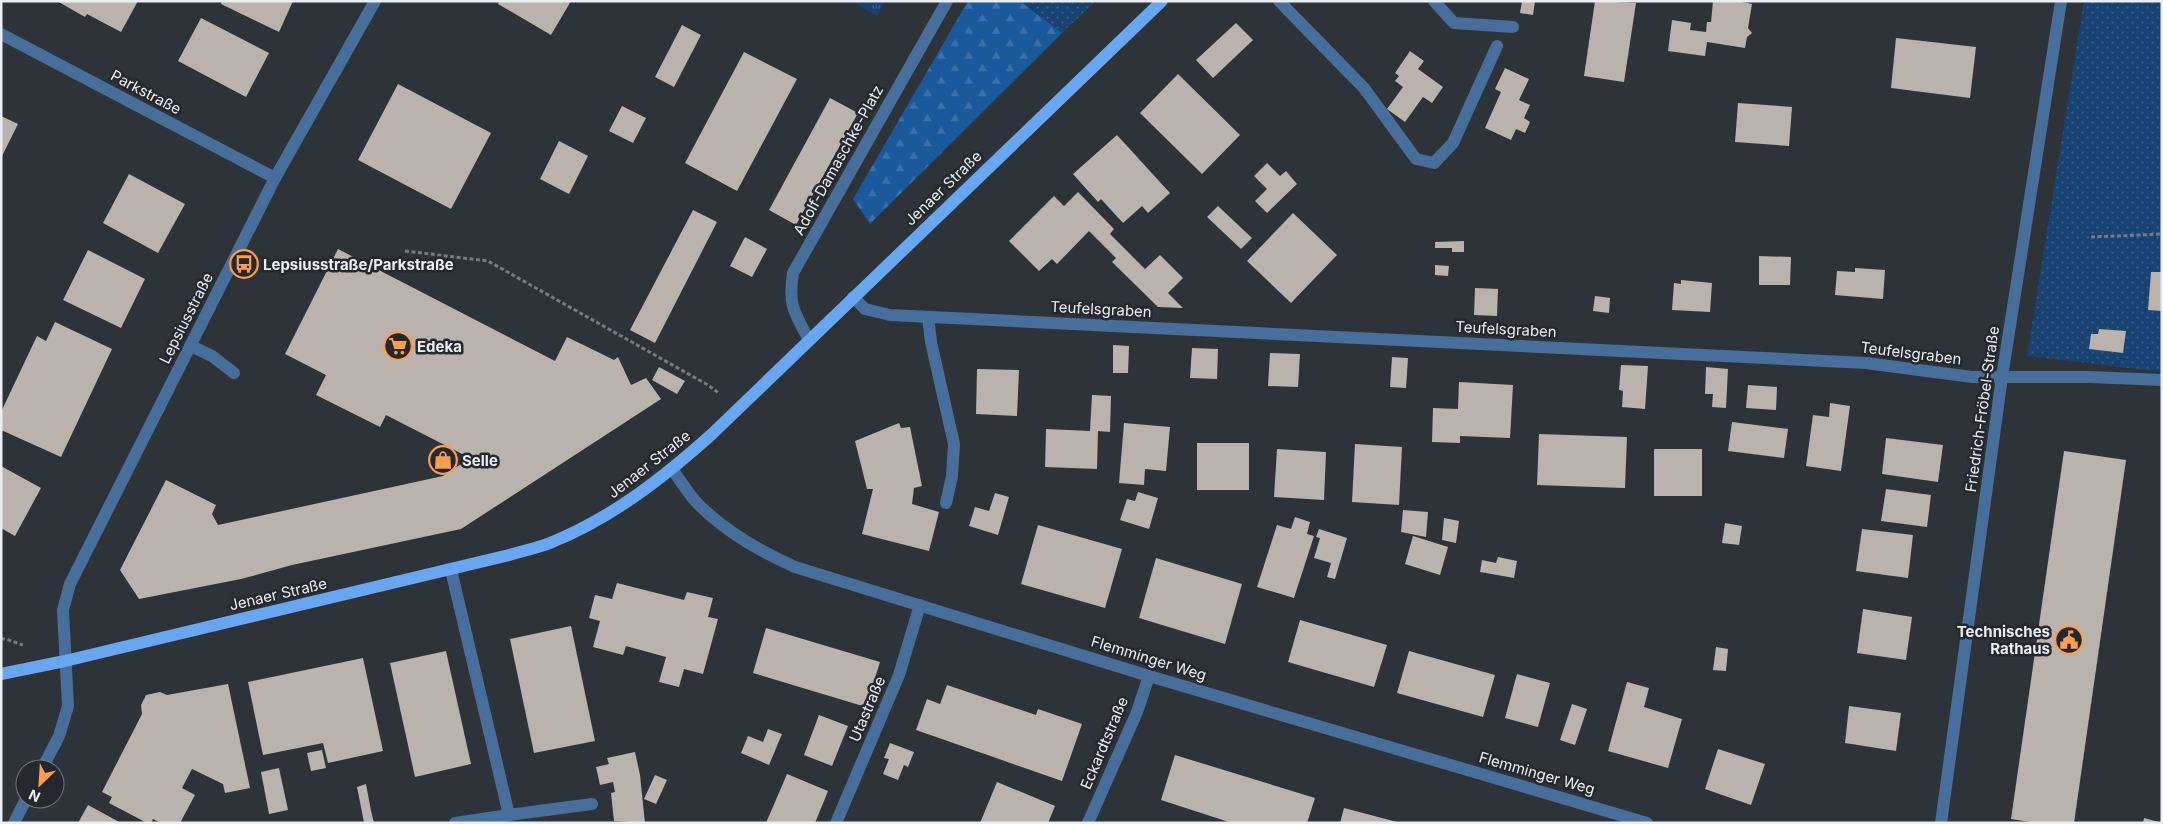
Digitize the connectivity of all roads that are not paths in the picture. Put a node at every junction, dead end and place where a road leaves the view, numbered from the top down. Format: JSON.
{"nodes":[{"id":1,"x":375,"y":1,"type":"edge"},
{"id":2,"x":947,"y":1,"type":"edge"},
{"id":3,"x":1162,"y":1,"type":"edge"},
{"id":4,"x":1280,"y":1,"type":"edge"},
{"id":5,"x":1434,"y":1,"type":"edge"},
{"id":6,"x":2061,"y":1,"type":"edge"},
{"id":7,"x":1513,"y":27,"type":"dead end"},
{"id":8,"x":1,"y":34,"type":"edge"},
{"id":9,"x":1497,"y":46,"type":"dead end"},
{"id":10,"x":275,"y":178,"type":"junction"},
{"id":11,"x":853,"y":297,"type":"junction"},
{"id":12,"x":928,"y":316,"type":"junction"},
{"id":13,"x":809,"y":340,"type":"junction"},
{"id":14,"x":191,"y":346,"type":"junction"},
{"id":15,"x":234,"y":373,"type":"dead end"},
{"id":16,"x":2002,"y":377,"type":"junction"},
{"id":17,"x":2162,"y":380,"type":"edge"},
{"id":18,"x":672,"y":469,"type":"junction"},
{"id":19,"x":946,"y":503,"type":"dead end"},
{"id":20,"x":451,"y":570,"type":"junction"},
{"id":21,"x":920,"y":605,"type":"junction"},
{"id":22,"x":65,"y":661,"type":"junction"},
{"id":23,"x":1,"y":674,"type":"edge"},
{"id":24,"x":1149,"y":676,"type":"junction"},
{"id":25,"x":47,"y":759,"type":"edge"},
{"id":26,"x":592,"y":804,"type":"dead end"},
{"id":27,"x":21,"y":809,"type":"edge"},
{"id":28,"x":509,"y":815,"type":"junction"},
{"id":29,"x":14,"y":823,"type":"edge"},
{"id":30,"x":455,"y":823,"type":"edge"},
{"id":31,"x":836,"y":823,"type":"edge"},
{"id":32,"x":1088,"y":823,"type":"edge"},
{"id":33,"x":1647,"y":823,"type":"edge"},
{"id":34,"x":1942,"y":823,"type":"edge"}],
"edges":[{"from":1,"to":10,"type":"street","name":"Lepsiusstraße"},
{"from":2,"to":13,"type":"street","name":"Adolf-Damaschke-Platz"},
{"from":3,"to":11,"type":"main road","name":"Jenaer Straße"},
{"from":4,"to":9,"type":"street"},
{"from":5,"to":7,"type":"street"},
{"from":6,"to":16,"type":"street","name":"Friedrich-Fröbel-Straße"},
{"from":8,"to":10,"type":"street","name":"Parkstraße"},
{"from":10,"to":14,"type":"street","name":"Lepsiusstraße"},
{"from":11,"to":12,"type":"street","name":"Teufelsgraben"},
{"from":11,"to":13,"type":"main road","name":"Jenaer Straße"},
{"from":12,"to":16,"type":"street","name":"Teufelsgraben"},
{"from":12,"to":19,"type":"street"},
{"from":13,"to":18,"type":"main road","name":"Jenaer Straße"},
{"from":14,"to":15,"type":"street"},
{"from":14,"to":22,"type":"street","name":"Lepsiusstraße"},
{"from":16,"to":17,"type":"street","name":"Teufelsgraben"},
{"from":16,"to":34,"type":"street","name":"Friedrich-Fröbel-Straße"},
{"from":18,"to":20,"type":"main road","name":"Jenaer Straße"},
{"from":18,"to":21,"type":"street","name":"Flemminger Weg"},
{"from":20,"to":22,"type":"main road","name":"Jenaer Straße"},
{"from":20,"to":28,"type":"street"},
{"from":21,"to":24,"type":"street","name":"Flemminger Weg"},
{"from":21,"to":31,"type":"street","name":"Utastraße"},
{"from":22,"to":23,"type":"main road","name":"Jenaer Straße"},
{"from":22,"to":25,"type":"street","name":"Lepsiusstraße"},
{"from":24,"to":32,"type":"street","name":"Eckardtstraße"},
{"from":24,"to":33,"type":"street","name":"Flemminger Weg"},
{"from":26,"to":28,"type":"street"},
{"from":27,"to":29,"type":"street"},
{"from":28,"to":30,"type":"street"}]}
